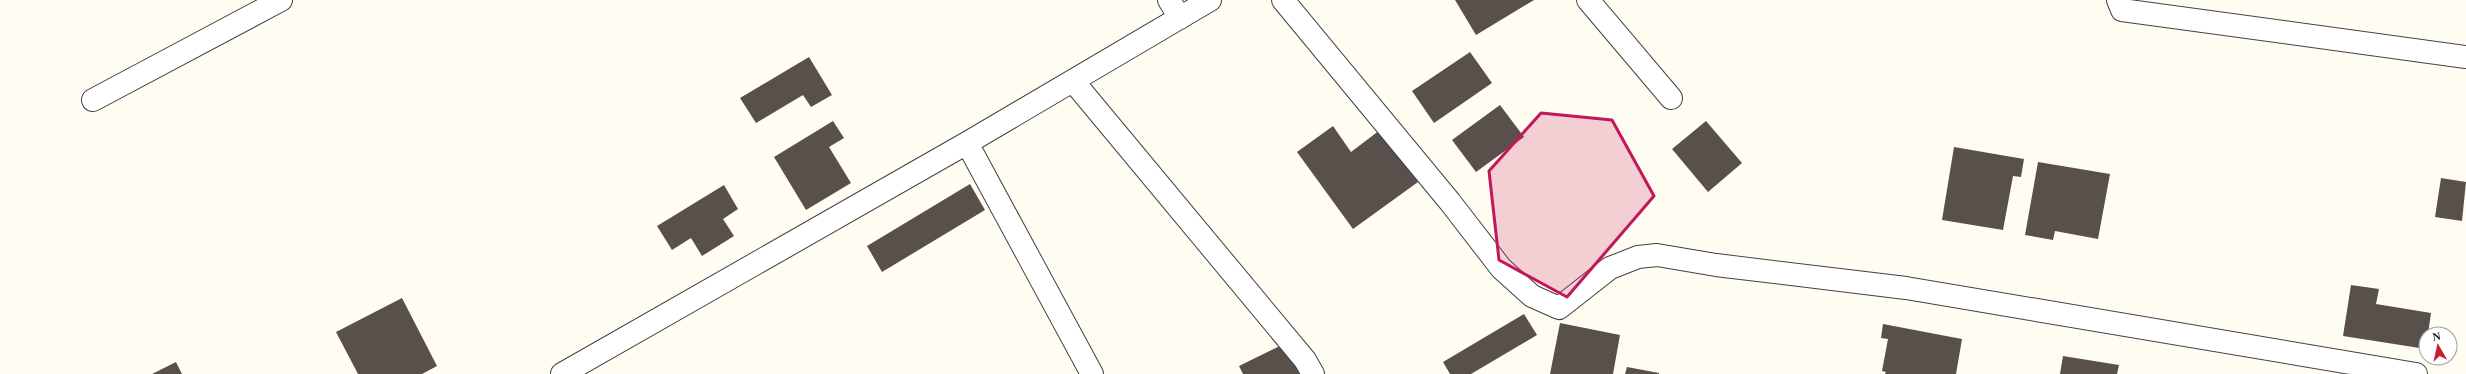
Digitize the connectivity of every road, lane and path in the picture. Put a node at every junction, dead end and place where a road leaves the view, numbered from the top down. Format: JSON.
{"nodes":[{"id":1,"x":281,"y":0,"type":"edge"},
{"id":2,"x":1210,"y":0,"type":"edge"},
{"id":3,"x":1283,"y":0,"type":"edge"},
{"id":4,"x":1588,"y":0,"type":"edge"},
{"id":5,"x":2118,"y":0,"type":"edge"},
{"id":6,"x":1174,"y":9,"type":"edge"},
{"id":7,"x":2466,"y":58,"type":"edge"},
{"id":8,"x":1073,"y":81,"type":"junction"},
{"id":9,"x":1672,"y":98,"type":"dead end"},
{"id":10,"x":93,"y":100,"type":"dead end"},
{"id":11,"x":968,"y":143,"type":"junction"},
{"id":12,"x":562,"y":374,"type":"edge"},
{"id":13,"x":1092,"y":374,"type":"edge"},
{"id":14,"x":1313,"y":374,"type":"edge"},
{"id":15,"x":2416,"y":374,"type":"edge"}],
"edges":[{"from":1,"to":10,"type":"street"},
{"from":2,"to":6,"type":"street"},
{"from":3,"to":15,"type":"street"},
{"from":4,"to":9,"type":"street"},
{"from":5,"to":7,"type":"street"},
{"from":6,"to":8,"type":"street"},
{"from":8,"to":11,"type":"street"},
{"from":8,"to":14,"type":"street"},
{"from":11,"to":12,"type":"street"},
{"from":11,"to":13,"type":"street"}]}
